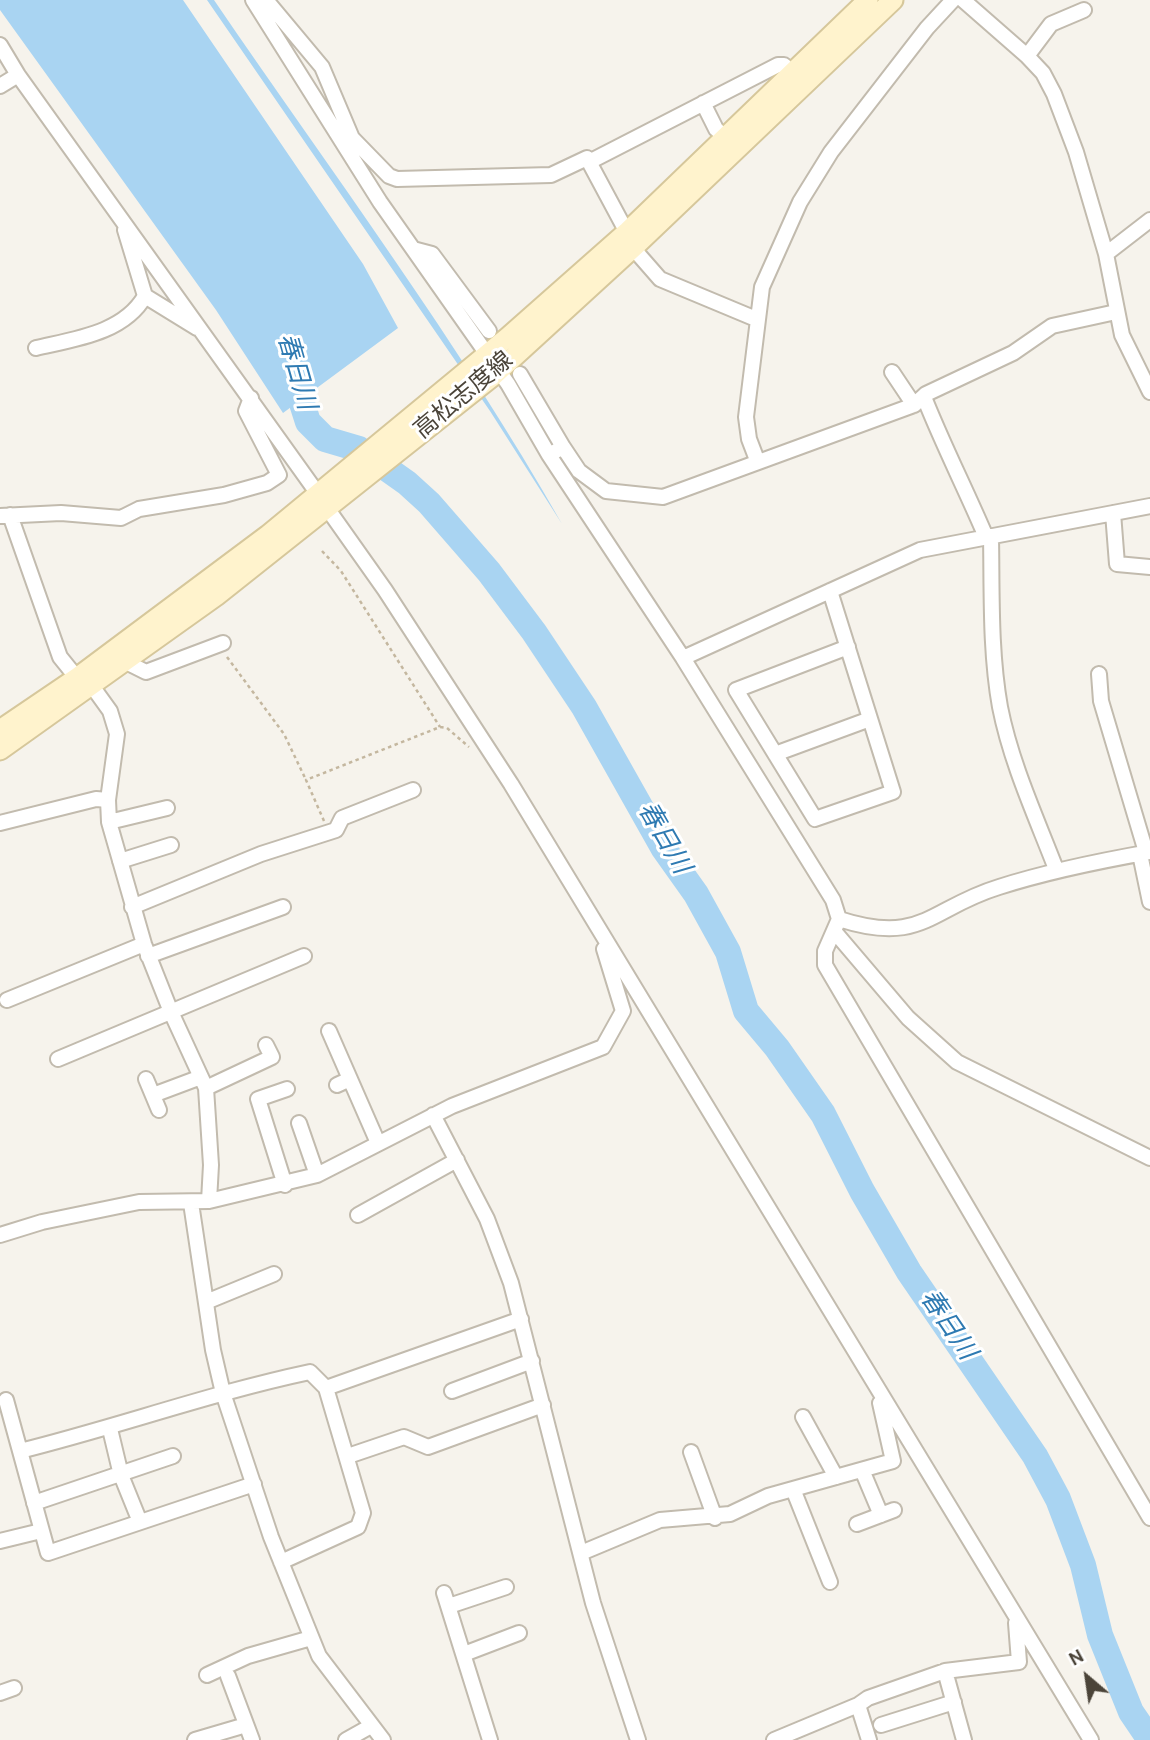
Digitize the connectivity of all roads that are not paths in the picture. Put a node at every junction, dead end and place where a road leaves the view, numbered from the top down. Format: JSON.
{"nodes":[{"id":1,"x":253,"y":0,"type":"edge"},
{"id":2,"x":266,"y":0,"type":"edge"},
{"id":3,"x":868,"y":0,"type":"edge"},
{"id":4,"x":893,"y":0,"type":"edge"},
{"id":5,"x":953,"y":0,"type":"edge"},
{"id":6,"x":963,"y":0,"type":"edge"},
{"id":7,"x":1084,"y":10,"type":"dead end"},
{"id":8,"x":0,"y":45,"type":"edge"},
{"id":9,"x":1027,"y":56,"type":"junction"},
{"id":10,"x":792,"y":73,"type":"junction"},
{"id":11,"x":18,"y":75,"type":"junction"},
{"id":12,"x":0,"y":86,"type":"edge"},
{"id":13,"x":703,"y":103,"type":"junction"},
{"id":14,"x":725,"y":137,"type":"junction"},
{"id":15,"x":348,"y":141,"type":"junction"},
{"id":16,"x":589,"y":162,"type":"junction"},
{"id":17,"x":121,"y":218,"type":"junction"},
{"id":18,"x":1150,"y":220,"type":"edge"},
{"id":19,"x":631,"y":239,"type":"junction"},
{"id":20,"x":413,"y":249,"type":"junction"},
{"id":21,"x":1106,"y":254,"type":"junction"},
{"id":22,"x":145,"y":296,"type":"junction"},
{"id":23,"x":1116,"y":312,"type":"junction"},
{"id":24,"x":755,"y":319,"type":"junction"},
{"id":25,"x":489,"y":331,"type":"dead end"},
{"id":26,"x":203,"y":332,"type":"junction"},
{"id":27,"x":36,"y":348,"type":"dead end"},
{"id":28,"x":483,"y":356,"type":"junction"},
{"id":29,"x":892,"y":372,"type":"dead end"},
{"id":30,"x":496,"y":373,"type":"junction"},
{"id":31,"x":520,"y":374,"type":"dead end"},
{"id":32,"x":1150,"y":392,"type":"edge"},
{"id":33,"x":251,"y":398,"type":"junction"},
{"id":34,"x":919,"y":401,"type":"junction"},
{"id":35,"x":563,"y":447,"type":"junction"},
{"id":36,"x":549,"y":455,"type":"junction"},
{"id":37,"x":757,"y":460,"type":"junction"},
{"id":38,"x":326,"y":498,"type":"junction"},
{"id":39,"x":1150,"y":506,"type":"edge"},
{"id":40,"x":1113,"y":513,"type":"junction"},
{"id":41,"x":5,"y":515,"type":"edge"},
{"id":42,"x":989,"y":537,"type":"junction"},
{"id":43,"x":1150,"y":567,"type":"edge"},
{"id":44,"x":830,"y":590,"type":"junction"},
{"id":45,"x":220,"y":644,"type":"road end"},
{"id":46,"x":848,"y":647,"type":"junction"},
{"id":47,"x":683,"y":658,"type":"junction"},
{"id":48,"x":126,"y":662,"type":"junction"},
{"id":49,"x":1099,"y":674,"type":"dead end"},
{"id":50,"x":85,"y":682,"type":"junction"},
{"id":51,"x":870,"y":719,"type":"junction"},
{"id":52,"x":0,"y":730,"type":"edge"},
{"id":53,"x":0,"y":750,"type":"edge"},
{"id":54,"x":775,"y":754,"type":"junction"},
{"id":55,"x":413,"y":790,"type":"dead end"},
{"id":56,"x":108,"y":800,"type":"junction"},
{"id":57,"x":167,"y":808,"type":"dead end"},
{"id":58,"x":109,"y":822,"type":"junction"},
{"id":59,"x":0,"y":823,"type":"edge"},
{"id":60,"x":171,"y":845,"type":"dead end"},
{"id":61,"x":1145,"y":853,"type":"edge"},
{"id":62,"x":120,"y":861,"type":"junction"},
{"id":63,"x":1056,"y":869,"type":"junction"},
{"id":64,"x":1150,"y":902,"type":"edge"},
{"id":65,"x":132,"y":907,"type":"junction"},
{"id":66,"x":283,"y":908,"type":"dead end"},
{"id":67,"x":836,"y":925,"type":"junction"},
{"id":68,"x":597,"y":927,"type":"junction"},
{"id":69,"x":146,"y":950,"type":"junction"},
{"id":70,"x":304,"y":956,"type":"dead end"},
{"id":71,"x":7,"y":1000,"type":"dead end"},
{"id":72,"x":171,"y":1012,"type":"junction"},
{"id":73,"x":329,"y":1031,"type":"dead end"},
{"id":74,"x":266,"y":1045,"type":"dead end"},
{"id":75,"x":58,"y":1059,"type":"dead end"},
{"id":76,"x":146,"y":1079,"type":"dead end"},
{"id":77,"x":204,"y":1082,"type":"junction"},
{"id":78,"x":287,"y":1089,"type":"dead end"},
{"id":79,"x":153,"y":1095,"type":"junction"},
{"id":80,"x":159,"y":1110,"type":"dead end"},
{"id":81,"x":433,"y":1115,"type":"junction"},
{"id":82,"x":299,"y":1123,"type":"dead end"},
{"id":83,"x":378,"y":1143,"type":"junction"},
{"id":84,"x":1150,"y":1158,"type":"edge"},
{"id":85,"x":457,"y":1160,"type":"junction"},
{"id":86,"x":317,"y":1175,"type":"junction"},
{"id":87,"x":285,"y":1185,"type":"junction"},
{"id":88,"x":209,"y":1201,"type":"junction"},
{"id":89,"x":191,"y":1203,"type":"junction"},
{"id":90,"x":358,"y":1215,"type":"dead end"},
{"id":91,"x":1,"y":1233,"type":"edge"},
{"id":92,"x":274,"y":1274,"type":"dead end"},
{"id":93,"x":206,"y":1302,"type":"junction"},
{"id":94,"x":521,"y":1319,"type":"junction"},
{"id":95,"x":532,"y":1361,"type":"junction"},
{"id":96,"x":875,"y":1386,"type":"junction"},
{"id":97,"x":327,"y":1388,"type":"junction"},
{"id":98,"x":452,"y":1391,"type":"dead end"},
{"id":99,"x":223,"y":1393,"type":"junction"},
{"id":100,"x":6,"y":1400,"type":"dead end"},
{"id":101,"x":543,"y":1405,"type":"junction"},
{"id":102,"x":803,"y":1417,"type":"dead end"},
{"id":103,"x":110,"y":1429,"type":"junction"},
{"id":104,"x":7,"y":1430,"type":"edge"},
{"id":105,"x":20,"y":1451,"type":"junction"},
{"id":106,"x":691,"y":1452,"type":"dead end"},
{"id":107,"x":348,"y":1456,"type":"junction"},
{"id":108,"x":173,"y":1457,"type":"dead end"},
{"id":109,"x":862,"y":1470,"type":"junction"},
{"id":110,"x":121,"y":1475,"type":"junction"},
{"id":111,"x":836,"y":1477,"type":"junction"},
{"id":112,"x":254,"y":1484,"type":"junction"},
{"id":113,"x":793,"y":1489,"type":"junction"},
{"id":114,"x":34,"y":1503,"type":"junction"},
{"id":115,"x":715,"y":1518,"type":"junction"},
{"id":116,"x":1150,"y":1518,"type":"edge"},
{"id":117,"x":141,"y":1522,"type":"junction"},
{"id":118,"x":857,"y":1524,"type":"dead end"},
{"id":119,"x":41,"y":1531,"type":"junction"},
{"id":120,"x":0,"y":1541,"type":"edge"},
{"id":121,"x":581,"y":1553,"type":"junction"},
{"id":122,"x":281,"y":1562,"type":"junction"},
{"id":123,"x":830,"y":1582,"type":"dead end"},
{"id":124,"x":506,"y":1587,"type":"dead end"},
{"id":125,"x":1016,"y":1620,"type":"junction"},
{"id":126,"x":519,"y":1633,"type":"dead end"},
{"id":127,"x":311,"y":1638,"type":"junction"},
{"id":128,"x":464,"y":1654,"type":"junction"},
{"id":129,"x":945,"y":1671,"type":"junction"},
{"id":130,"x":207,"y":1675,"type":"dead end"},
{"id":131,"x":228,"y":1676,"type":"dead end"},
{"id":132,"x":954,"y":1702,"type":"junction"},
{"id":133,"x":858,"y":1705,"type":"junction"},
{"id":134,"x":246,"y":1725,"type":"junction"},
{"id":135,"x":881,"y":1725,"type":"dead end"},
{"id":136,"x":371,"y":1726,"type":"junction"},
{"id":137,"x":195,"y":1740,"type":"edge"},
{"id":138,"x":252,"y":1740,"type":"edge"},
{"id":139,"x":346,"y":1740,"type":"edge"},
{"id":140,"x":383,"y":1740,"type":"edge"},
{"id":141,"x":490,"y":1740,"type":"edge"},
{"id":142,"x":638,"y":1740,"type":"edge"},
{"id":143,"x":774,"y":1740,"type":"edge"},
{"id":144,"x":870,"y":1740,"type":"edge"},
{"id":145,"x":964,"y":1740,"type":"edge"},
{"id":146,"x":1091,"y":1740,"type":"edge"}],
"edges":[{"from":1,"to":15,"type":"street"},
{"from":2,"to":15,"type":"street"},
{"from":3,"to":10,"type":"main road","name":"高松志度線"},
{"from":4,"to":19,"type":"main road","name":"高松志度線"},
{"from":5,"to":24,"type":"street"},
{"from":6,"to":9,"type":"street"},
{"from":7,"to":9,"type":"street"},
{"from":8,"to":11,"type":"street"},
{"from":9,"to":21,"type":"street"},
{"from":10,"to":13,"type":"street"},
{"from":10,"to":14,"type":"main road","name":"高松志度線"},
{"from":11,"to":12,"type":"street"},
{"from":11,"to":17,"type":"street"},
{"from":13,"to":14,"type":"street"},
{"from":13,"to":16,"type":"street"},
{"from":14,"to":19,"type":"main road","name":"高松志度線"},
{"from":15,"to":16,"type":"street"},
{"from":15,"to":20,"type":"street"},
{"from":16,"to":19,"type":"street"},
{"from":17,"to":22,"type":"street"},
{"from":17,"to":26,"type":"street"},
{"from":18,"to":21,"type":"street"},
{"from":19,"to":24,"type":"street"},
{"from":19,"to":28,"type":"main road","name":"高松志度線"},
{"from":19,"to":30,"type":"main road","name":"高松志度線"},
{"from":20,"to":25,"type":"street"},
{"from":20,"to":28,"type":"street"},
{"from":21,"to":23,"type":"street"},
{"from":22,"to":26,"type":"street"},
{"from":22,"to":27,"type":"street"},
{"from":23,"to":32,"type":"street"},
{"from":23,"to":34,"type":"street"},
{"from":24,"to":37,"type":"street"},
{"from":26,"to":33,"type":"street"},
{"from":28,"to":30,"type":"street"},
{"from":28,"to":38,"type":"main road","name":"高松志度線"},
{"from":29,"to":34,"type":"street"},
{"from":30,"to":36,"type":"street"},
{"from":30,"to":38,"type":"main road","name":"高松志度線"},
{"from":31,"to":35,"type":"street"},
{"from":33,"to":38,"type":"street"},
{"from":33,"to":41,"type":"street"},
{"from":34,"to":37,"type":"street"},
{"from":34,"to":42,"type":"street"},
{"from":35,"to":36,"type":"street"},
{"from":35,"to":37,"type":"street"},
{"from":36,"to":47,"type":"street"},
{"from":38,"to":48,"type":"main road","name":"高松志度線"},
{"from":38,"to":50,"type":"main road","name":"高松志度線"},
{"from":38,"to":68,"type":"street"},
{"from":39,"to":40,"type":"street"},
{"from":40,"to":42,"type":"street"},
{"from":40,"to":43,"type":"street"},
{"from":41,"to":50,"type":"street"},
{"from":42,"to":44,"type":"street"},
{"from":42,"to":63,"type":"street"},
{"from":44,"to":46,"type":"street"},
{"from":44,"to":47,"type":"street"},
{"from":45,"to":48,"type":"street"},
{"from":46,"to":51,"type":"street"},
{"from":46,"to":54,"type":"street"},
{"from":47,"to":67,"type":"street"},
{"from":48,"to":50,"type":"main road","name":"高松志度線"},
{"from":49,"to":61,"type":"street"},
{"from":50,"to":52,"type":"main road","name":"高松志度線"},
{"from":50,"to":53,"type":"main road","name":"高松志度線"},
{"from":50,"to":56,"type":"street"},
{"from":51,"to":54,"type":"street"},
{"from":51,"to":54,"type":"street"},
{"from":55,"to":65,"type":"street"},
{"from":56,"to":58,"type":"street"},
{"from":56,"to":59,"type":"street"},
{"from":57,"to":58,"type":"street"},
{"from":58,"to":62,"type":"street"},
{"from":60,"to":62,"type":"street"},
{"from":61,"to":63,"type":"street"},
{"from":61,"to":64,"type":"street"},
{"from":62,"to":65,"type":"street"},
{"from":63,"to":67,"type":"street"},
{"from":65,"to":69,"type":"street"},
{"from":66,"to":69,"type":"street"},
{"from":67,"to":84,"type":"street"},
{"from":67,"to":116,"type":"street"},
{"from":68,"to":81,"type":"street"},
{"from":68,"to":96,"type":"street"},
{"from":69,"to":71,"type":"street"},
{"from":69,"to":72,"type":"street"},
{"from":70,"to":72,"type":"street"},
{"from":72,"to":75,"type":"street"},
{"from":72,"to":77,"type":"street"},
{"from":73,"to":83,"type":"street"},
{"from":74,"to":77,"type":"street"},
{"from":76,"to":79,"type":"street"},
{"from":77,"to":79,"type":"street"},
{"from":77,"to":88,"type":"street"},
{"from":78,"to":87,"type":"street"},
{"from":79,"to":80,"type":"street"},
{"from":81,"to":83,"type":"street"},
{"from":81,"to":85,"type":"street"},
{"from":82,"to":86,"type":"street"},
{"from":83,"to":86,"type":"street"},
{"from":85,"to":90,"type":"street"},
{"from":85,"to":94,"type":"street"},
{"from":86,"to":87,"type":"street"},
{"from":87,"to":88,"type":"street"},
{"from":88,"to":89,"type":"street"},
{"from":89,"to":91,"type":"street"},
{"from":89,"to":93,"type":"street"},
{"from":92,"to":93,"type":"street"},
{"from":93,"to":99,"type":"street"},
{"from":94,"to":95,"type":"street"},
{"from":94,"to":97,"type":"street"},
{"from":95,"to":98,"type":"street"},
{"from":95,"to":101,"type":"street"},
{"from":96,"to":109,"type":"street"},
{"from":96,"to":125,"type":"street"},
{"from":97,"to":99,"type":"street"},
{"from":97,"to":107,"type":"street"},
{"from":99,"to":103,"type":"street"},
{"from":99,"to":112,"type":"street"},
{"from":100,"to":104,"type":"street"},
{"from":101,"to":107,"type":"street"},
{"from":101,"to":121,"type":"street"},
{"from":102,"to":111,"type":"street"},
{"from":103,"to":105,"type":"street"},
{"from":103,"to":110,"type":"street"},
{"from":104,"to":105,"type":"street"},
{"from":105,"to":114,"type":"street"},
{"from":106,"to":115,"type":"street"},
{"from":107,"to":122,"type":"street"},
{"from":108,"to":110,"type":"street"},
{"from":109,"to":111,"type":"street"},
{"from":109,"to":118,"type":"street"},
{"from":110,"to":114,"type":"street"},
{"from":110,"to":117,"type":"street"},
{"from":111,"to":113,"type":"street"},
{"from":112,"to":117,"type":"street"},
{"from":112,"to":122,"type":"street"},
{"from":113,"to":115,"type":"street"},
{"from":113,"to":123,"type":"street"},
{"from":114,"to":119,"type":"street"},
{"from":115,"to":121,"type":"street"},
{"from":117,"to":119,"type":"street"},
{"from":119,"to":120,"type":"street"},
{"from":121,"to":142,"type":"street"},
{"from":122,"to":127,"type":"street"},
{"from":124,"to":128,"type":"street"},
{"from":125,"to":129,"type":"street"},
{"from":125,"to":146,"type":"street"},
{"from":126,"to":128,"type":"street"},
{"from":127,"to":130,"type":"street"},
{"from":127,"to":136,"type":"street"},
{"from":128,"to":141,"type":"street"},
{"from":129,"to":132,"type":"street"},
{"from":129,"to":133,"type":"street"},
{"from":131,"to":134,"type":"street"},
{"from":132,"to":135,"type":"street"},
{"from":132,"to":145,"type":"street"},
{"from":133,"to":143,"type":"street"},
{"from":133,"to":144,"type":"street"},
{"from":134,"to":137,"type":"street"},
{"from":134,"to":138,"type":"street"},
{"from":136,"to":139,"type":"street"},
{"from":136,"to":140,"type":"street"}]}
